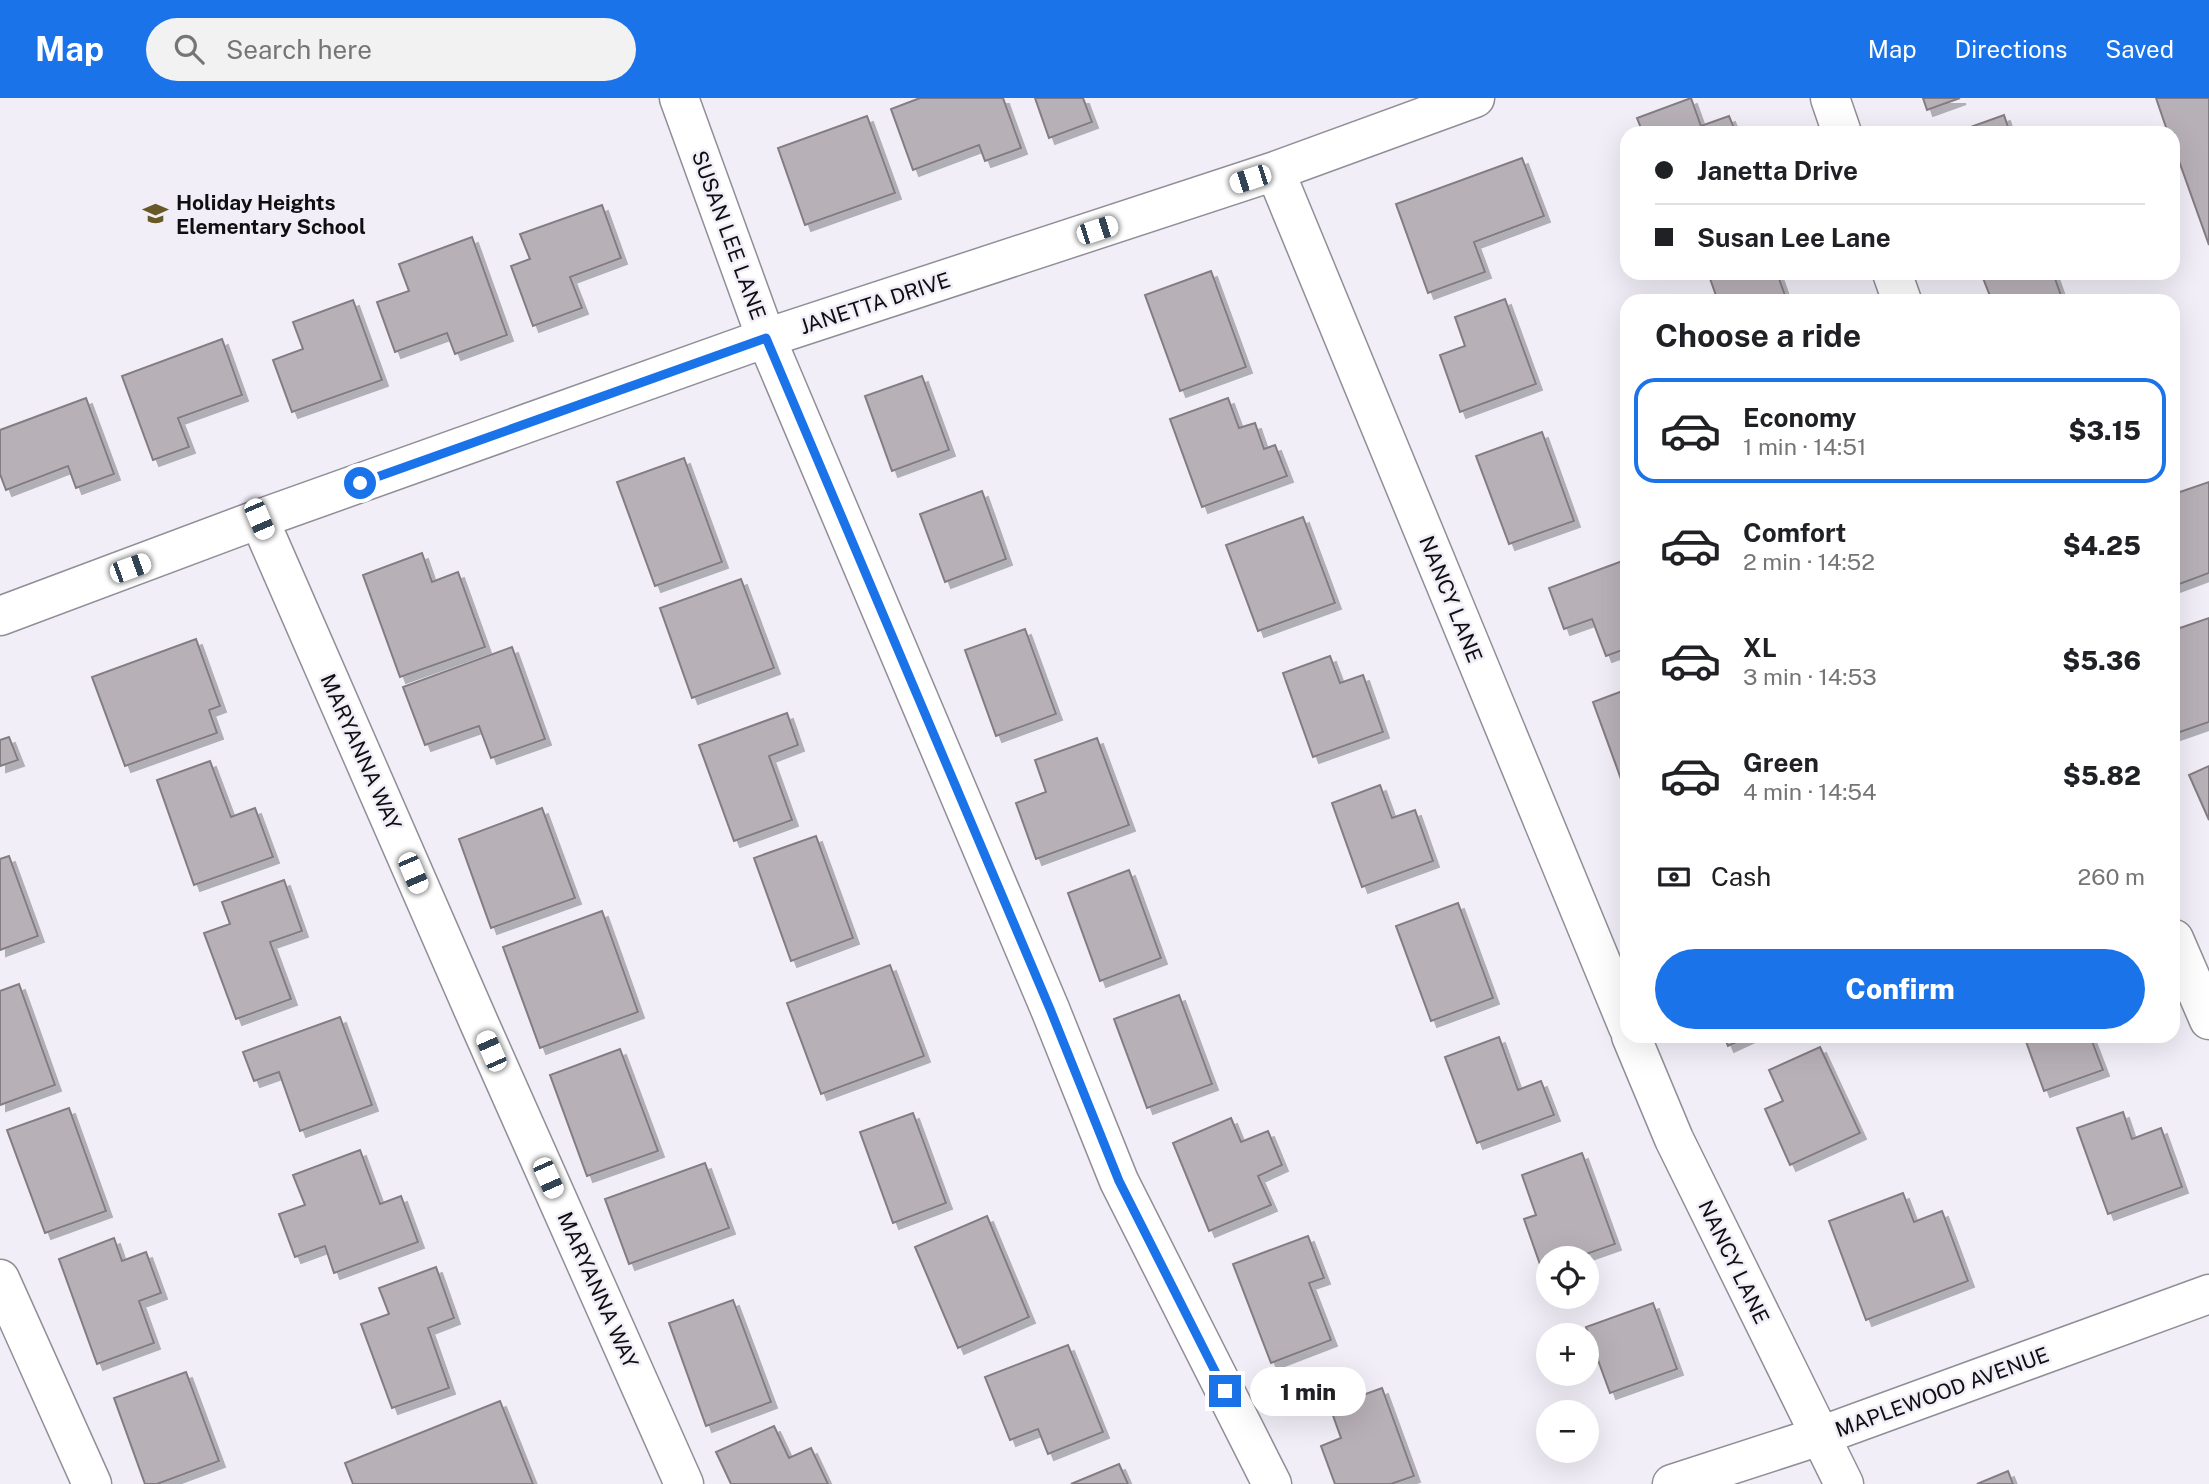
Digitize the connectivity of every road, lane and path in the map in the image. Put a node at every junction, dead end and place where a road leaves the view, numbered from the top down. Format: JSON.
{"nodes":[{"id":1,"x":679,"y":98,"type":"edge"},
{"id":2,"x":1475,"y":98,"type":"edge"},
{"id":3,"x":1830,"y":98,"type":"edge"},
{"id":4,"x":1840,"y":126,"type":"edge"},
{"id":5,"x":1275,"y":171,"type":"junction"},
{"id":6,"x":766,"y":338,"type":"junction"},
{"id":7,"x":259,"y":519,"type":"junction"},
{"id":8,"x":0,"y":616,"type":"edge"},
{"id":9,"x":2180,"y":953,"type":"edge"},
{"id":10,"x":1620,"y":1008,"type":"edge"},
{"id":11,"x":2209,"y":1020,"type":"edge"},
{"id":12,"x":1634,"y":1043,"type":"edge"},
{"id":13,"x":0,"y":1279,"type":"edge"},
{"id":14,"x":2209,"y":1294,"type":"edge"},
{"id":15,"x":1820,"y":1436,"type":"junction"},
{"id":16,"x":92,"y":1484,"type":"edge"},
{"id":17,"x":684,"y":1484,"type":"edge"},
{"id":18,"x":1272,"y":1484,"type":"edge"},
{"id":19,"x":1672,"y":1484,"type":"edge"},
{"id":20,"x":1844,"y":1484,"type":"edge"}],
"edges":[{"from":1,"to":6,"type":"street","name":"SUSAN LEE LANE"},
{"from":2,"to":5,"type":"street","name":"JANETTA DRIVE"},
{"from":3,"to":4,"type":"street"},
{"from":5,"to":6,"type":"street","name":"JANETTA DRIVE"},
{"from":5,"to":10,"type":"street","name":"NANCY LANE"},
{"from":6,"to":7,"type":"street","name":"JANETTA DRIVE"},
{"from":6,"to":18,"type":"street","name":"SUSAN LEE LANE"},
{"from":7,"to":8,"type":"street","name":"JANETTA DRIVE"},
{"from":7,"to":17,"type":"street","name":"MARYANNA WAY"},
{"from":9,"to":11,"type":"street"},
{"from":12,"to":15,"type":"street","name":"NANCY LANE"},
{"from":13,"to":16,"type":"street"},
{"from":14,"to":15,"type":"street","name":"MAPLEWOOD AVENUE"},
{"from":15,"to":19,"type":"street","name":"MAPLEWOOD AVENUE"},
{"from":15,"to":20,"type":"street","name":"NANCY LANE"}]}
